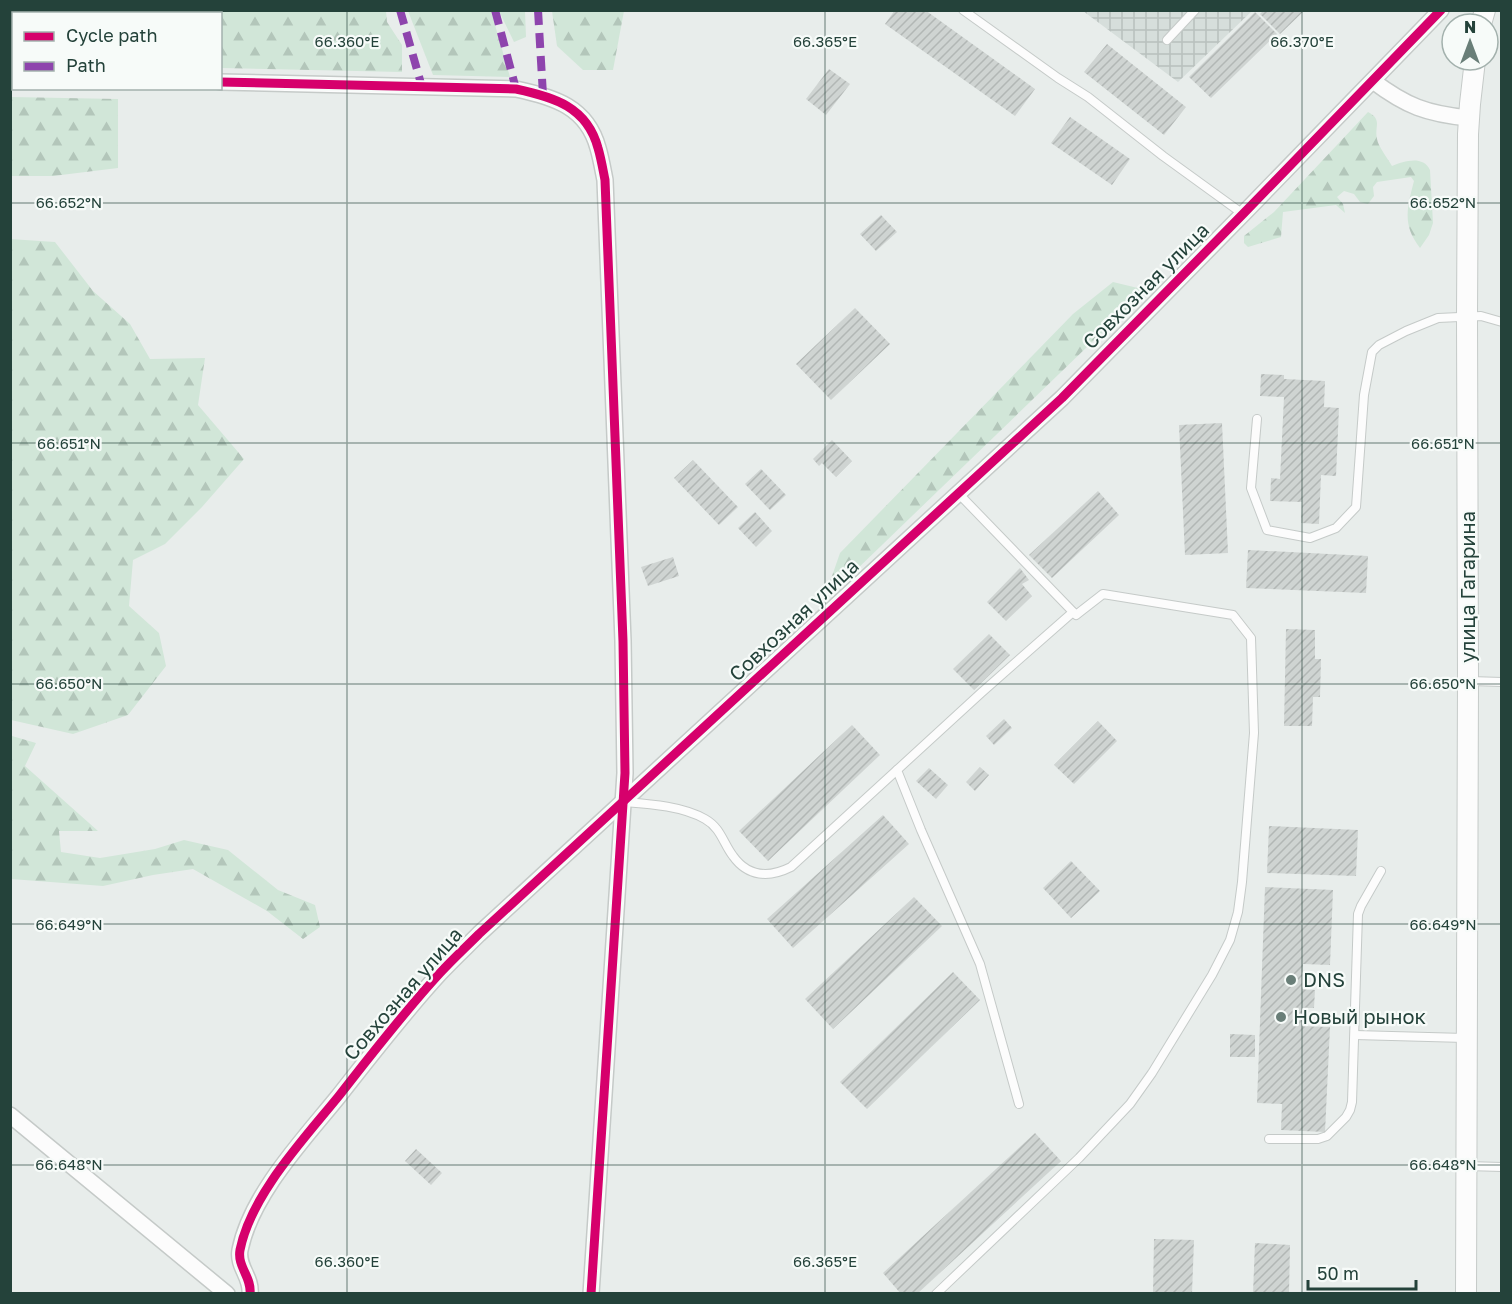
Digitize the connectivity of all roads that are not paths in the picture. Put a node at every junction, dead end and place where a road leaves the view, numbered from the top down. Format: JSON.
{"nodes":[{"id":1,"x":963,"y":10,"type":"edge"},
{"id":2,"x":1196,"y":10,"type":"edge"},
{"id":3,"x":1441,"y":10,"type":"edge"},
{"id":4,"x":1167,"y":40,"type":"dead end"},
{"id":5,"x":1474,"y":72,"type":"edge"},
{"id":6,"x":1373,"y":81,"type":"junction"},
{"id":7,"x":222,"y":82,"type":"edge"},
{"id":8,"x":1469,"y":118,"type":"junction"},
{"id":9,"x":1244,"y":214,"type":"junction"},
{"id":10,"x":1467,"y":316,"type":"junction"},
{"id":11,"x":1502,"y":322,"type":"edge"},
{"id":12,"x":1257,"y":419,"type":"dead end"},
{"id":13,"x":958,"y":493,"type":"junction"},
{"id":14,"x":1073,"y":612,"type":"junction"},
{"id":15,"x":1468,"y":681,"type":"junction"},
{"id":16,"x":1502,"y":682,"type":"edge"},
{"id":17,"x":897,"y":770,"type":"junction"},
{"id":18,"x":623,"y":802,"type":"junction"},
{"id":19,"x":1381,"y":871,"type":"dead end"},
{"id":20,"x":1355,"y":1035,"type":"junction"},
{"id":21,"x":1467,"y":1038,"type":"junction"},
{"id":22,"x":1019,"y":1104,"type":"dead end"},
{"id":23,"x":10,"y":1115,"type":"edge"},
{"id":24,"x":1269,"y":1139,"type":"dead end"},
{"id":25,"x":1466,"y":1166,"type":"junction"},
{"id":26,"x":1502,"y":1167,"type":"edge"},
{"id":27,"x":227,"y":1293,"type":"edge"},
{"id":28,"x":250,"y":1293,"type":"edge"},
{"id":29,"x":591,"y":1293,"type":"edge"},
{"id":30,"x":936,"y":1293,"type":"edge"},
{"id":31,"x":1466,"y":1293,"type":"edge"}],
"edges":[{"from":1,"to":9,"type":"lane"},
{"from":2,"to":4,"type":"lane"},
{"from":3,"to":6,"type":"street","name":"Совхозная улица"},
{"from":5,"to":8,"type":"street","name":"улица Гагарина"},
{"from":6,"to":8,"type":"street"},
{"from":6,"to":9,"type":"street","name":"Совхозная улица"},
{"from":7,"to":18,"type":"street"},
{"from":8,"to":10,"type":"street","name":"улица Гагарина"},
{"from":9,"to":13,"type":"street","name":"Совхозная улица"},
{"from":10,"to":11,"type":"lane"},
{"from":10,"to":12,"type":"lane"},
{"from":10,"to":15,"type":"street","name":"улица Гагарина"},
{"from":13,"to":14,"type":"lane"},
{"from":13,"to":18,"type":"street","name":"Совхозная улица"},
{"from":14,"to":17,"type":"lane"},
{"from":14,"to":30,"type":"lane"},
{"from":15,"to":16,"type":"lane"},
{"from":15,"to":21,"type":"street","name":"улица Гагарина"},
{"from":17,"to":18,"type":"lane"},
{"from":17,"to":22,"type":"lane"},
{"from":18,"to":28,"type":"street","name":"Совхозная улица"},
{"from":18,"to":29,"type":"street"},
{"from":19,"to":20,"type":"lane"},
{"from":20,"to":21,"type":"lane"},
{"from":20,"to":24,"type":"lane"},
{"from":21,"to":25,"type":"street","name":"улица Гагарина"},
{"from":23,"to":27,"type":"street"},
{"from":25,"to":26,"type":"lane"},
{"from":25,"to":31,"type":"street","name":"улица Гагарина"}]}
